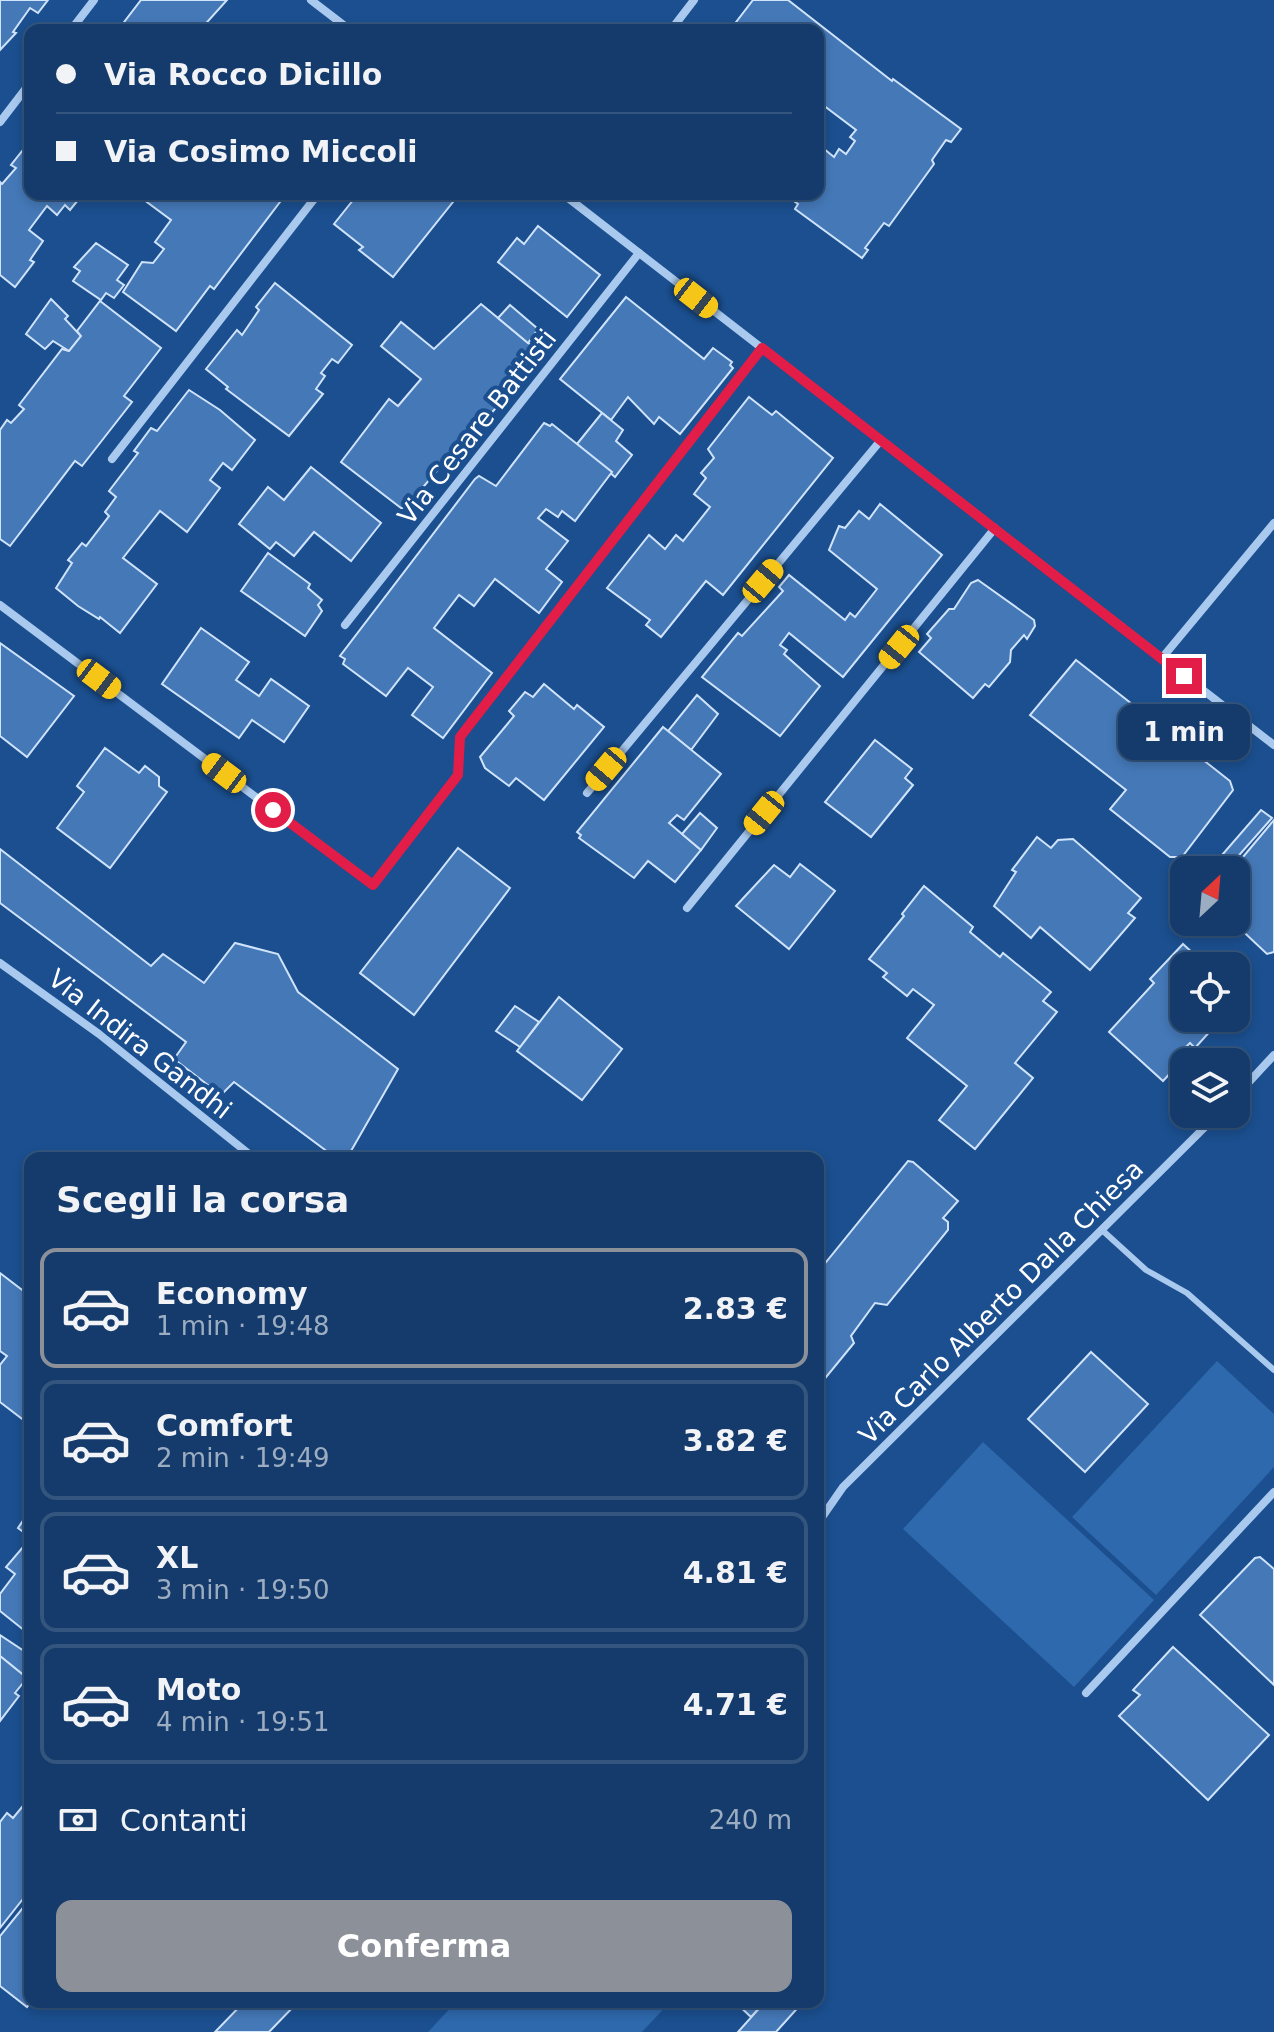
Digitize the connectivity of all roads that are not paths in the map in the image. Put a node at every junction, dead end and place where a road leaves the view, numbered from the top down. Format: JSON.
{"nodes":[{"id":1,"x":94,"y":0,"type":"edge"},
{"id":2,"x":311,"y":0,"type":"edge"},
{"id":3,"x":694,"y":0,"type":"edge"},
{"id":4,"x":76,"y":24,"type":"edge"},
{"id":5,"x":342,"y":24,"type":"edge"},
{"id":6,"x":676,"y":24,"type":"edge"},
{"id":7,"x":24,"y":91,"type":"edge"},
{"id":8,"x":0,"y":122,"type":"edge"},
{"id":9,"x":313,"y":200,"type":"edge"},
{"id":10,"x":571,"y":200,"type":"edge"},
{"id":11,"x":639,"y":253,"type":"junction"},
{"id":12,"x":762,"y":348,"type":"junction"},
{"id":13,"x":881,"y":440,"type":"junction"},
{"id":14,"x":112,"y":459,"type":"dead end"},
{"id":15,"x":1274,"y":523,"type":"edge"},
{"id":16,"x":995,"y":528,"type":"junction"},
{"id":17,"x":0,"y":605,"type":"edge"},
{"id":18,"x":345,"y":625,"type":"dead end"},
{"id":19,"x":1162,"y":658,"type":"junction"},
{"id":20,"x":1274,"y":745,"type":"edge"},
{"id":21,"x":587,"y":793,"type":"dead end"},
{"id":22,"x":687,"y":908,"type":"dead end"},
{"id":23,"x":0,"y":963,"type":"edge"},
{"id":24,"x":1274,"y":1055,"type":"edge"},
{"id":25,"x":1250,"y":1081,"type":"edge"},
{"id":26,"x":1204,"y":1128,"type":"edge"},
{"id":27,"x":246,"y":1152,"type":"edge"},
{"id":28,"x":1102,"y":1230,"type":"junction"},
{"id":29,"x":1274,"y":1370,"type":"edge"},
{"id":30,"x":1274,"y":1492,"type":"edge"},
{"id":31,"x":824,"y":1514,"type":"edge"},
{"id":32,"x":1086,"y":1693,"type":"dead end"}],
"edges":[{"from":1,"to":4,"type":"street"},
{"from":2,"to":5,"type":"street"},
{"from":3,"to":6,"type":"street"},
{"from":7,"to":8,"type":"street"},
{"from":9,"to":14,"type":"street"},
{"from":10,"to":11,"type":"street"},
{"from":11,"to":12,"type":"street"},
{"from":11,"to":18,"type":"street","name":"Via Cesare Battisti"},
{"from":12,"to":13,"type":"street"},
{"from":12,"to":17,"type":"street"},
{"from":13,"to":16,"type":"street"},
{"from":13,"to":21,"type":"street"},
{"from":15,"to":19,"type":"street"},
{"from":16,"to":19,"type":"street"},
{"from":16,"to":22,"type":"street"},
{"from":19,"to":20,"type":"street"},
{"from":23,"to":27,"type":"street","name":"Via Indira Gandhi"},
{"from":24,"to":25,"type":"street"},
{"from":26,"to":28,"type":"street","name":"Via Carlo Alberto Dalla Chiesa"},
{"from":28,"to":29,"type":"lane"},
{"from":28,"to":31,"type":"street","name":"Via Carlo Alberto Dalla Chiesa"},
{"from":30,"to":32,"type":"street"}]}
